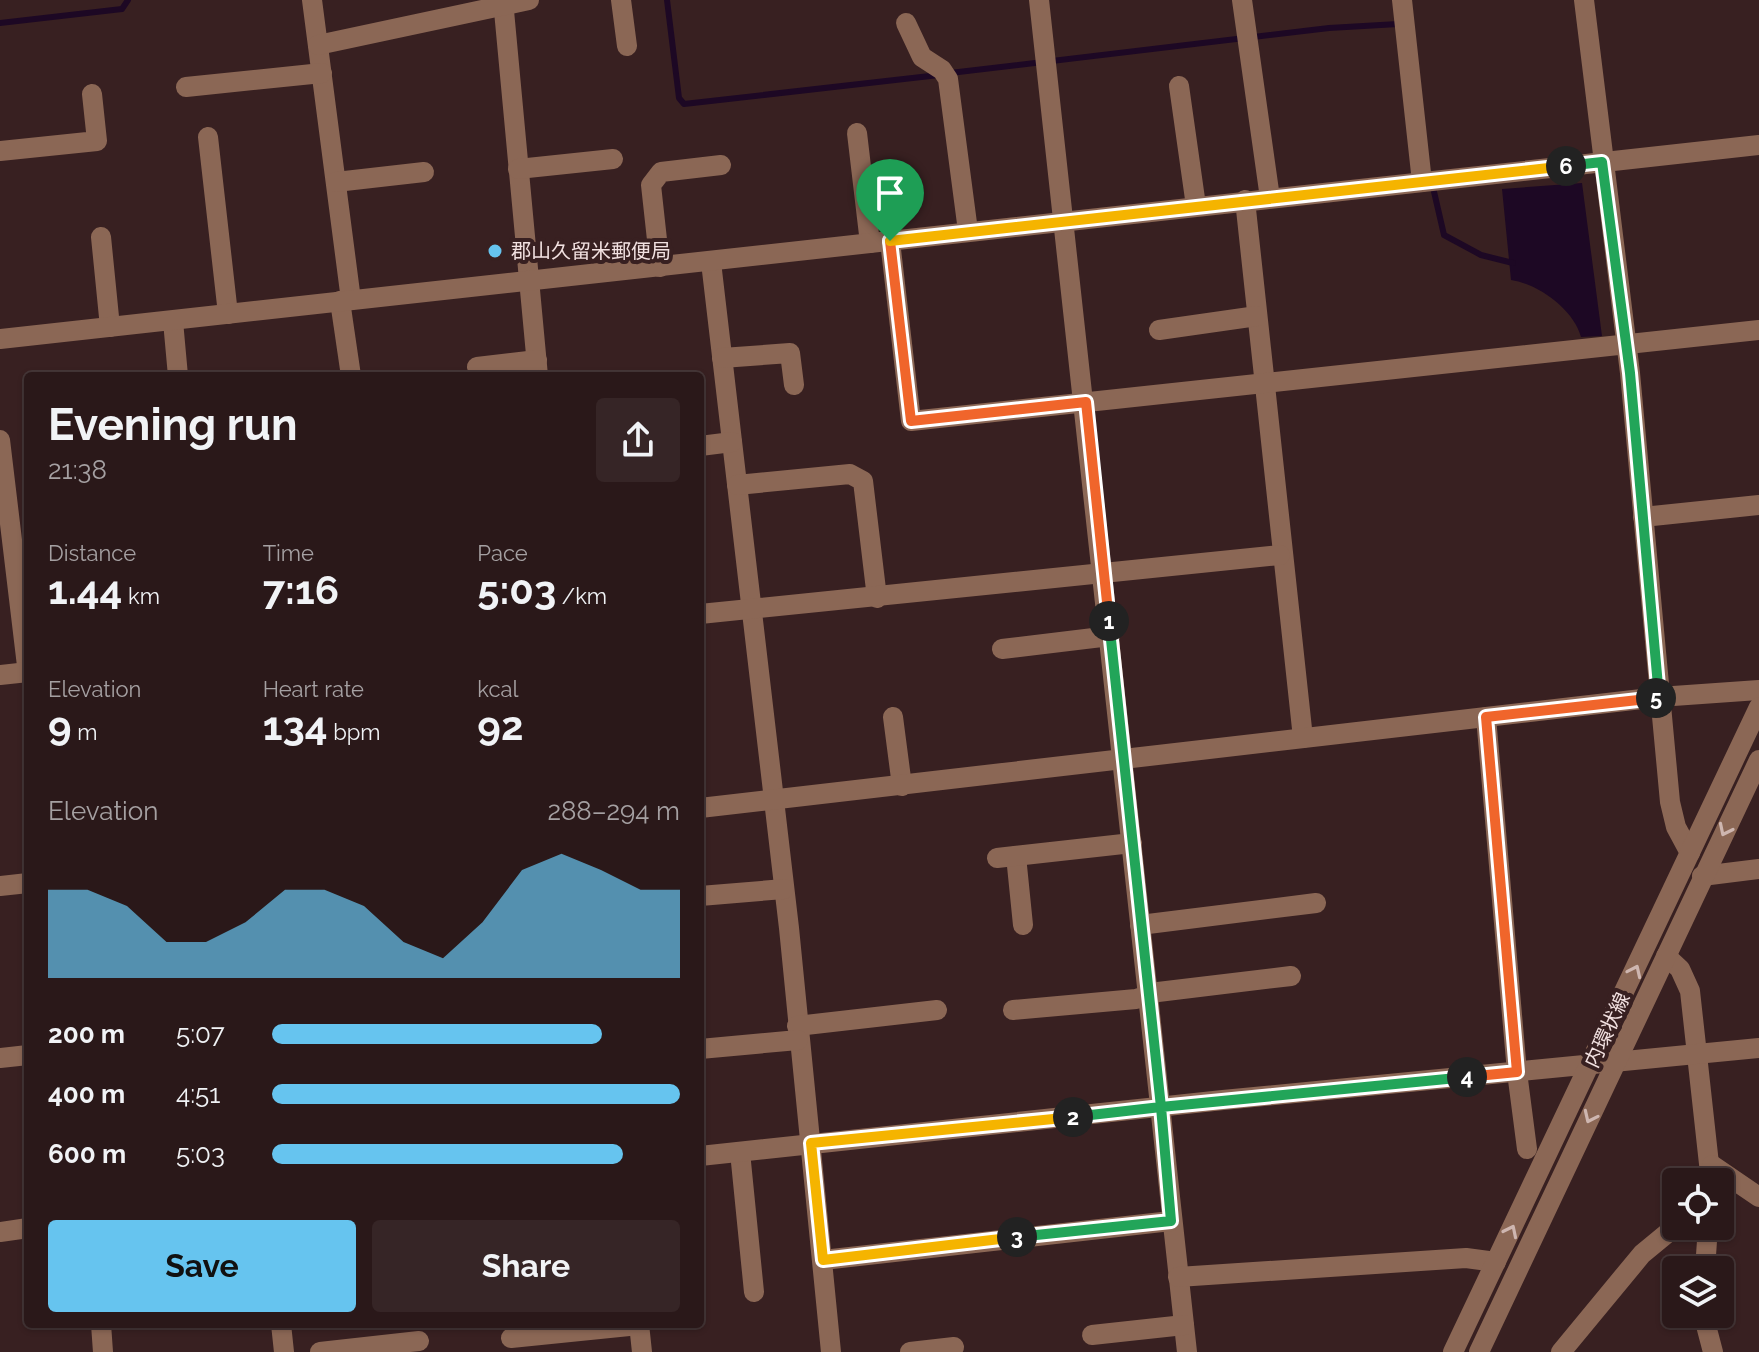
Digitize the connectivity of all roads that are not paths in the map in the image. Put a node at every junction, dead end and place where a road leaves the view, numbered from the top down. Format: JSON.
{"nodes":[{"id":1,"x":312,"y":0,"type":"edge"},
{"id":2,"x":529,"y":0,"type":"edge"},
{"id":3,"x":621,"y":0,"type":"edge"},
{"id":4,"x":1039,"y":0,"type":"edge"},
{"id":5,"x":1242,"y":0,"type":"edge"},
{"id":6,"x":1402,"y":0,"type":"edge"},
{"id":7,"x":1584,"y":0,"type":"edge"},
{"id":8,"x":503,"y":3,"type":"edge"},
{"id":9,"x":906,"y":23,"type":"dead end"},
{"id":10,"x":318,"y":45,"type":"junction"},
{"id":11,"x":627,"y":46,"type":"dead end"},
{"id":12,"x":322,"y":73,"type":"junction"},
{"id":13,"x":1179,"y":86,"type":"dead end"},
{"id":14,"x":186,"y":87,"type":"dead end"},
{"id":15,"x":92,"y":94,"type":"dead end"},
{"id":16,"x":857,"y":133,"type":"dead end"},
{"id":17,"x":208,"y":137,"type":"dead end"},
{"id":18,"x":1759,"y":145,"type":"edge"},
{"id":19,"x":0,"y":151,"type":"edge"},
{"id":20,"x":613,"y":159,"type":"dead end"},
{"id":21,"x":1602,"y":162,"type":"junction"},
{"id":22,"x":721,"y":165,"type":"dead end"},
{"id":23,"x":518,"y":169,"type":"junction"},
{"id":24,"x":424,"y":172,"type":"dead end"},
{"id":25,"x":336,"y":182,"type":"junction"},
{"id":26,"x":1422,"y":182,"type":"junction"},
{"id":27,"x":1270,"y":198,"type":"junction"},
{"id":28,"x":1245,"y":200,"type":"junction"},
{"id":29,"x":1196,"y":206,"type":"junction"},
{"id":30,"x":1066,"y":221,"type":"junction"},
{"id":31,"x":968,"y":231,"type":"junction"},
{"id":32,"x":101,"y":237,"type":"dead end"},
{"id":33,"x":880,"y":242,"type":"junction"},
{"id":34,"x":711,"y":262,"type":"junction"},
{"id":35,"x":660,"y":267,"type":"junction"},
{"id":36,"x":529,"y":280,"type":"junction"},
{"id":37,"x":346,"y":300,"type":"junction"},
{"id":38,"x":228,"y":314,"type":"junction"},
{"id":39,"x":1257,"y":316,"type":"junction"},
{"id":40,"x":173,"y":321,"type":"junction"},
{"id":41,"x":110,"y":327,"type":"junction"},
{"id":42,"x":1159,"y":330,"type":"dead end"},
{"id":43,"x":1759,"y":330,"type":"edge"},
{"id":44,"x":0,"y":339,"type":"edge"},
{"id":45,"x":1626,"y":344,"type":"junction"},
{"id":46,"x":722,"y":358,"type":"junction"},
{"id":47,"x":477,"y":367,"type":"dead end"},
{"id":48,"x":537,"y":368,"type":"edge"},
{"id":49,"x":178,"y":372,"type":"edge"},
{"id":50,"x":351,"y":372,"type":"edge"},
{"id":51,"x":1264,"y":383,"type":"junction"},
{"id":52,"x":794,"y":385,"type":"dead end"},
{"id":53,"x":1086,"y":402,"type":"junction"},
{"id":54,"x":0,"y":440,"type":"edge"},
{"id":55,"x":732,"y":442,"type":"junction"},
{"id":56,"x":704,"y":446,"type":"edge"},
{"id":57,"x":737,"y":485,"type":"junction"},
{"id":58,"x":1759,"y":505,"type":"edge"},
{"id":59,"x":1643,"y":517,"type":"junction"},
{"id":60,"x":13,"y":525,"type":"edge"},
{"id":61,"x":1280,"y":555,"type":"junction"},
{"id":62,"x":1104,"y":575,"type":"junction"},
{"id":63,"x":877,"y":598,"type":"junction"},
{"id":64,"x":752,"y":608,"type":"junction"},
{"id":65,"x":704,"y":614,"type":"edge"},
{"id":66,"x":24,"y":634,"type":"edge"},
{"id":67,"x":1110,"y":636,"type":"junction"},
{"id":68,"x":1002,"y":649,"type":"dead end"},
{"id":69,"x":24,"y":673,"type":"edge"},
{"id":70,"x":0,"y":675,"type":"edge"},
{"id":71,"x":1759,"y":690,"type":"edge"},
{"id":72,"x":1659,"y":697,"type":"junction"},
{"id":73,"x":1759,"y":707,"type":"edge"},
{"id":74,"x":893,"y":717,"type":"dead end"},
{"id":75,"x":1486,"y":717,"type":"junction"},
{"id":76,"x":1303,"y":738,"type":"junction"},
{"id":77,"x":1124,"y":759,"type":"junction"},
{"id":78,"x":1759,"y":760,"type":"edge"},
{"id":79,"x":902,"y":786,"type":"junction"},
{"id":80,"x":774,"y":801,"type":"junction"},
{"id":81,"x":704,"y":808,"type":"edge"},
{"id":82,"x":1132,"y":843,"type":"junction"},
{"id":83,"x":1690,"y":853,"type":"junction"},
{"id":84,"x":1759,"y":869,"type":"edge"},
{"id":85,"x":1702,"y":876,"type":"junction"},
{"id":86,"x":24,"y":883,"type":"edge"},
{"id":87,"x":0,"y":886,"type":"edge"},
{"id":88,"x":784,"y":889,"type":"junction"},
{"id":89,"x":704,"y":896,"type":"edge"},
{"id":90,"x":1316,"y":903,"type":"dead end"},
{"id":91,"x":1023,"y":925,"type":"dead end"},
{"id":92,"x":1140,"y":925,"type":"junction"},
{"id":93,"x":1666,"y":956,"type":"junction"},
{"id":94,"x":1291,"y":976,"type":"dead end"},
{"id":95,"x":1148,"y":995,"type":"junction"},
{"id":96,"x":937,"y":1010,"type":"dead end"},
{"id":97,"x":1013,"y":1010,"type":"dead end"},
{"id":98,"x":798,"y":1033,"type":"junction"},
{"id":99,"x":704,"y":1048,"type":"edge"},
{"id":100,"x":1759,"y":1048,"type":"edge"},
{"id":101,"x":1698,"y":1054,"type":"junction"},
{"id":102,"x":24,"y":1055,"type":"edge"},
{"id":103,"x":0,"y":1058,"type":"edge"},
{"id":104,"x":1616,"y":1062,"type":"junction"},
{"id":105,"x":1591,"y":1065,"type":"junction"},
{"id":106,"x":1517,"y":1072,"type":"junction"},
{"id":107,"x":1161,"y":1107,"type":"junction"},
{"id":108,"x":811,"y":1143,"type":"junction"},
{"id":109,"x":1527,"y":1149,"type":"dead end"},
{"id":110,"x":740,"y":1152,"type":"junction"},
{"id":111,"x":704,"y":1156,"type":"edge"},
{"id":112,"x":1710,"y":1168,"type":"edge"},
{"id":113,"x":1734,"y":1185,"type":"edge"},
{"id":114,"x":1759,"y":1197,"type":"edge"},
{"id":115,"x":1171,"y":1221,"type":"junction"},
{"id":116,"x":24,"y":1229,"type":"edge"},
{"id":117,"x":0,"y":1232,"type":"edge"},
{"id":118,"x":1662,"y":1238,"type":"edge"},
{"id":119,"x":823,"y":1260,"type":"junction"},
{"id":120,"x":1496,"y":1262,"type":"junction"},
{"id":121,"x":1178,"y":1277,"type":"junction"},
{"id":122,"x":754,"y":1292,"type":"dead end"},
{"id":123,"x":1184,"y":1325,"type":"junction"},
{"id":124,"x":101,"y":1328,"type":"edge"},
{"id":125,"x":281,"y":1328,"type":"edge"},
{"id":126,"x":609,"y":1328,"type":"edge"},
{"id":127,"x":639,"y":1328,"type":"edge"},
{"id":128,"x":1707,"y":1328,"type":"edge"},
{"id":129,"x":1092,"y":1335,"type":"dead end"},
{"id":130,"x":511,"y":1338,"type":"edge"},
{"id":131,"x":419,"y":1341,"type":"dead end"},
{"id":132,"x":954,"y":1347,"type":"dead end"},
{"id":133,"x":103,"y":1352,"type":"edge"},
{"id":134,"x":284,"y":1352,"type":"edge"},
{"id":135,"x":320,"y":1352,"type":"edge"},
{"id":136,"x":642,"y":1352,"type":"edge"},
{"id":137,"x":831,"y":1352,"type":"edge"},
{"id":138,"x":910,"y":1352,"type":"edge"},
{"id":139,"x":1187,"y":1352,"type":"edge"},
{"id":140,"x":1453,"y":1352,"type":"edge"},
{"id":141,"x":1479,"y":1352,"type":"edge"},
{"id":142,"x":1561,"y":1352,"type":"edge"},
{"id":143,"x":1713,"y":1352,"type":"edge"}],
"edges":[{"from":1,"to":10,"type":"street"},
{"from":2,"to":8,"type":"street"},
{"from":3,"to":11,"type":"street"},
{"from":4,"to":30,"type":"street"},
{"from":5,"to":27,"type":"street"},
{"from":6,"to":26,"type":"street"},
{"from":7,"to":21,"type":"street"},
{"from":8,"to":10,"type":"street"},
{"from":8,"to":23,"type":"street"},
{"from":9,"to":31,"type":"street"},
{"from":10,"to":12,"type":"street"},
{"from":12,"to":14,"type":"street"},
{"from":12,"to":25,"type":"street"},
{"from":13,"to":29,"type":"street"},
{"from":15,"to":19,"type":"street"},
{"from":16,"to":33,"type":"street"},
{"from":17,"to":38,"type":"street"},
{"from":18,"to":21,"type":"street"},
{"from":20,"to":23,"type":"street"},
{"from":21,"to":26,"type":"street"},
{"from":21,"to":45,"type":"street"},
{"from":22,"to":35,"type":"street"},
{"from":23,"to":36,"type":"street"},
{"from":24,"to":25,"type":"street"},
{"from":25,"to":37,"type":"street"},
{"from":26,"to":27,"type":"street"},
{"from":27,"to":28,"type":"street"},
{"from":28,"to":29,"type":"street"},
{"from":28,"to":39,"type":"street"},
{"from":29,"to":30,"type":"street"},
{"from":30,"to":31,"type":"street"},
{"from":30,"to":53,"type":"street"},
{"from":31,"to":33,"type":"street"},
{"from":32,"to":41,"type":"street"},
{"from":33,"to":34,"type":"street"},
{"from":33,"to":53,"type":"street"},
{"from":34,"to":35,"type":"street"},
{"from":34,"to":46,"type":"street"},
{"from":35,"to":36,"type":"street"},
{"from":36,"to":37,"type":"street"},
{"from":36,"to":48,"type":"street"},
{"from":37,"to":38,"type":"street"},
{"from":37,"to":50,"type":"street"},
{"from":38,"to":40,"type":"street"},
{"from":39,"to":42,"type":"street"},
{"from":39,"to":51,"type":"street"},
{"from":40,"to":41,"type":"street"},
{"from":40,"to":49,"type":"street"},
{"from":41,"to":44,"type":"street"},
{"from":43,"to":45,"type":"street"},
{"from":45,"to":51,"type":"street"},
{"from":45,"to":59,"type":"street"},
{"from":46,"to":52,"type":"street"},
{"from":46,"to":55,"type":"street"},
{"from":47,"to":48,"type":"street"},
{"from":51,"to":53,"type":"street"},
{"from":51,"to":61,"type":"street"},
{"from":53,"to":62,"type":"street"},
{"from":54,"to":60,"type":"street"},
{"from":55,"to":56,"type":"street"},
{"from":55,"to":57,"type":"street"},
{"from":57,"to":63,"type":"street"},
{"from":57,"to":64,"type":"street"},
{"from":58,"to":59,"type":"street"},
{"from":59,"to":72,"type":"street"},
{"from":60,"to":66,"type":"street"},
{"from":61,"to":62,"type":"street"},
{"from":61,"to":76,"type":"street"},
{"from":62,"to":63,"type":"street"},
{"from":62,"to":67,"type":"street"},
{"from":63,"to":64,"type":"street"},
{"from":64,"to":65,"type":"street"},
{"from":64,"to":80,"type":"street"},
{"from":67,"to":68,"type":"street"},
{"from":67,"to":77,"type":"street"},
{"from":69,"to":70,"type":"street"},
{"from":71,"to":72,"type":"street"},
{"from":72,"to":75,"type":"street"},
{"from":72,"to":83,"type":"street"},
{"from":73,"to":83,"type":"street","name":"内環状線"},
{"from":74,"to":79,"type":"street"},
{"from":75,"to":76,"type":"street"},
{"from":75,"to":106,"type":"street"},
{"from":76,"to":77,"type":"street"},
{"from":77,"to":79,"type":"street"},
{"from":77,"to":82,"type":"street"},
{"from":78,"to":85,"type":"street","name":"内環状線","one_way":true},
{"from":79,"to":80,"type":"street"},
{"from":80,"to":81,"type":"street"},
{"from":80,"to":88,"type":"street"},
{"from":82,"to":91,"type":"street"},
{"from":82,"to":92,"type":"street"},
{"from":105,"to":83,"type":"street","name":"内環状線","one_way":true},
{"from":84,"to":85,"type":"street"},
{"from":85,"to":93,"type":"street","name":"内環状線"},
{"from":86,"to":87,"type":"street"},
{"from":88,"to":89,"type":"street"},
{"from":88,"to":98,"type":"street"},
{"from":90,"to":92,"type":"street"},
{"from":92,"to":95,"type":"street"},
{"from":93,"to":101,"type":"street"},
{"from":93,"to":104,"type":"street","name":"内環状線"},
{"from":94,"to":95,"type":"street"},
{"from":95,"to":97,"type":"street"},
{"from":95,"to":107,"type":"street"},
{"from":96,"to":98,"type":"street"},
{"from":98,"to":99,"type":"street"},
{"from":98,"to":108,"type":"street"},
{"from":100,"to":101,"type":"street"},
{"from":101,"to":104,"type":"street"},
{"from":101,"to":112,"type":"street"},
{"from":102,"to":103,"type":"street"},
{"from":104,"to":105,"type":"street"},
{"from":104,"to":141,"type":"street","name":"内環状線","one_way":true},
{"from":105,"to":106,"type":"street"},
{"from":120,"to":105,"type":"street","name":"内環状線","one_way":true},
{"from":106,"to":107,"type":"street"},
{"from":106,"to":109,"type":"street"},
{"from":107,"to":108,"type":"street"},
{"from":107,"to":115,"type":"street"},
{"from":108,"to":110,"type":"street"},
{"from":108,"to":119,"type":"street"},
{"from":110,"to":111,"type":"street"},
{"from":110,"to":122,"type":"street"},
{"from":113,"to":114,"type":"street"},
{"from":115,"to":119,"type":"street"},
{"from":115,"to":121,"type":"street"},
{"from":116,"to":117,"type":"street"},
{"from":118,"to":142,"type":"street"},
{"from":119,"to":137,"type":"street"},
{"from":120,"to":121,"type":"street"},
{"from":120,"to":140,"type":"street","name":"内環状線"},
{"from":121,"to":123,"type":"street"},
{"from":123,"to":129,"type":"street"},
{"from":123,"to":139,"type":"street"},
{"from":124,"to":133,"type":"street"},
{"from":125,"to":134,"type":"street"},
{"from":126,"to":130,"type":"street"},
{"from":127,"to":136,"type":"street"},
{"from":128,"to":143,"type":"street"},
{"from":131,"to":135,"type":"street"},
{"from":132,"to":138,"type":"street"}]}
